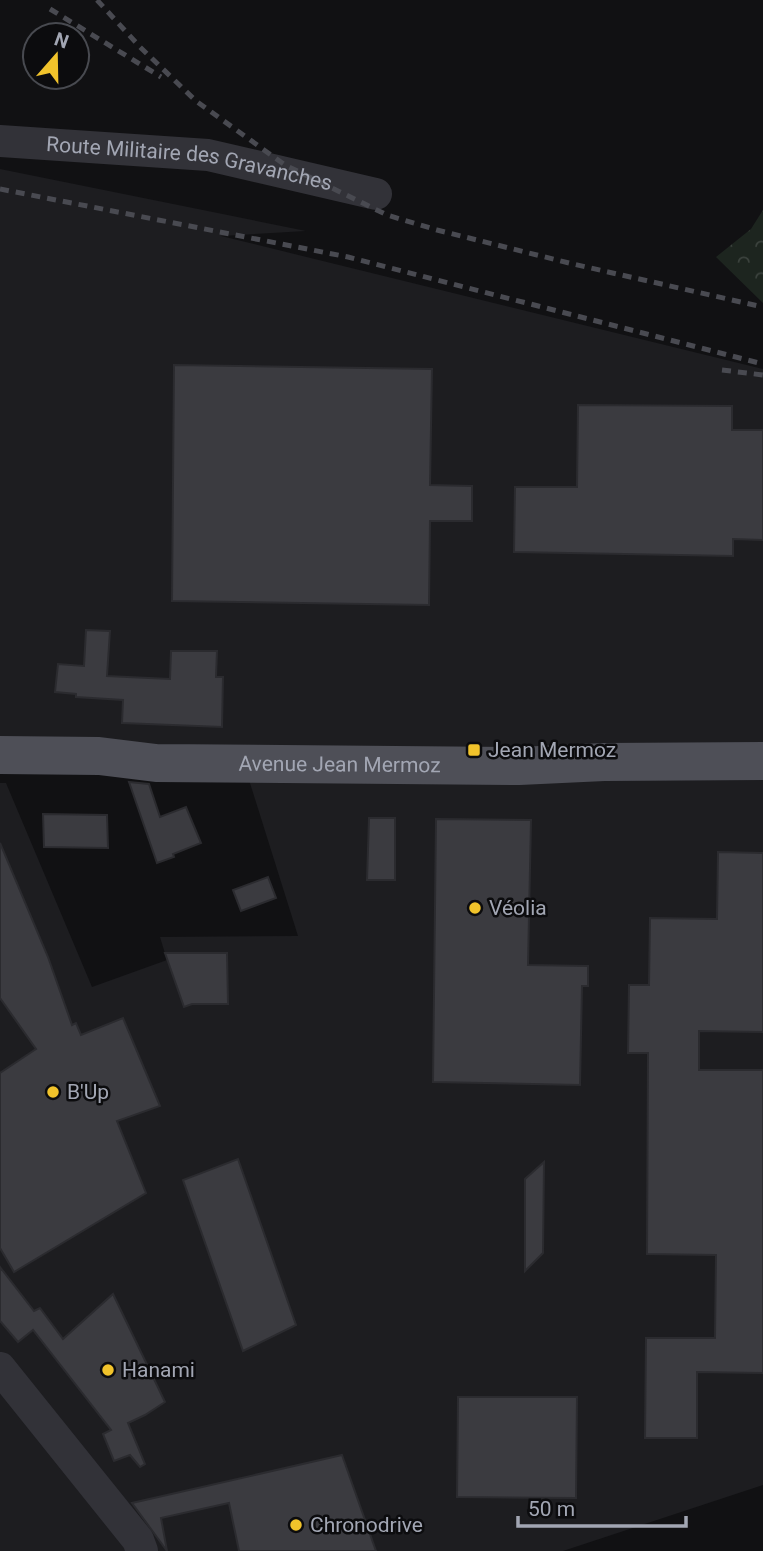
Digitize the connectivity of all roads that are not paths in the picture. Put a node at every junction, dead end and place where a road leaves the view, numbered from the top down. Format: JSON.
{"nodes":[{"id":1,"x":0,"y":141,"type":"edge"},
{"id":2,"x":376,"y":194,"type":"dead end"},
{"id":3,"x":0,"y":755,"type":"edge"},
{"id":4,"x":763,"y":761,"type":"edge"},
{"id":5,"x":0,"y":1368,"type":"edge"},
{"id":6,"x":142,"y":1551,"type":"edge"}],
"edges":[{"from":1,"to":2,"type":"street","name":"Route Militaire des Gravanches"},
{"from":3,"to":4,"type":"main road","name":"Avenue Jean Mermoz"},
{"from":5,"to":6,"type":"street"}]}
